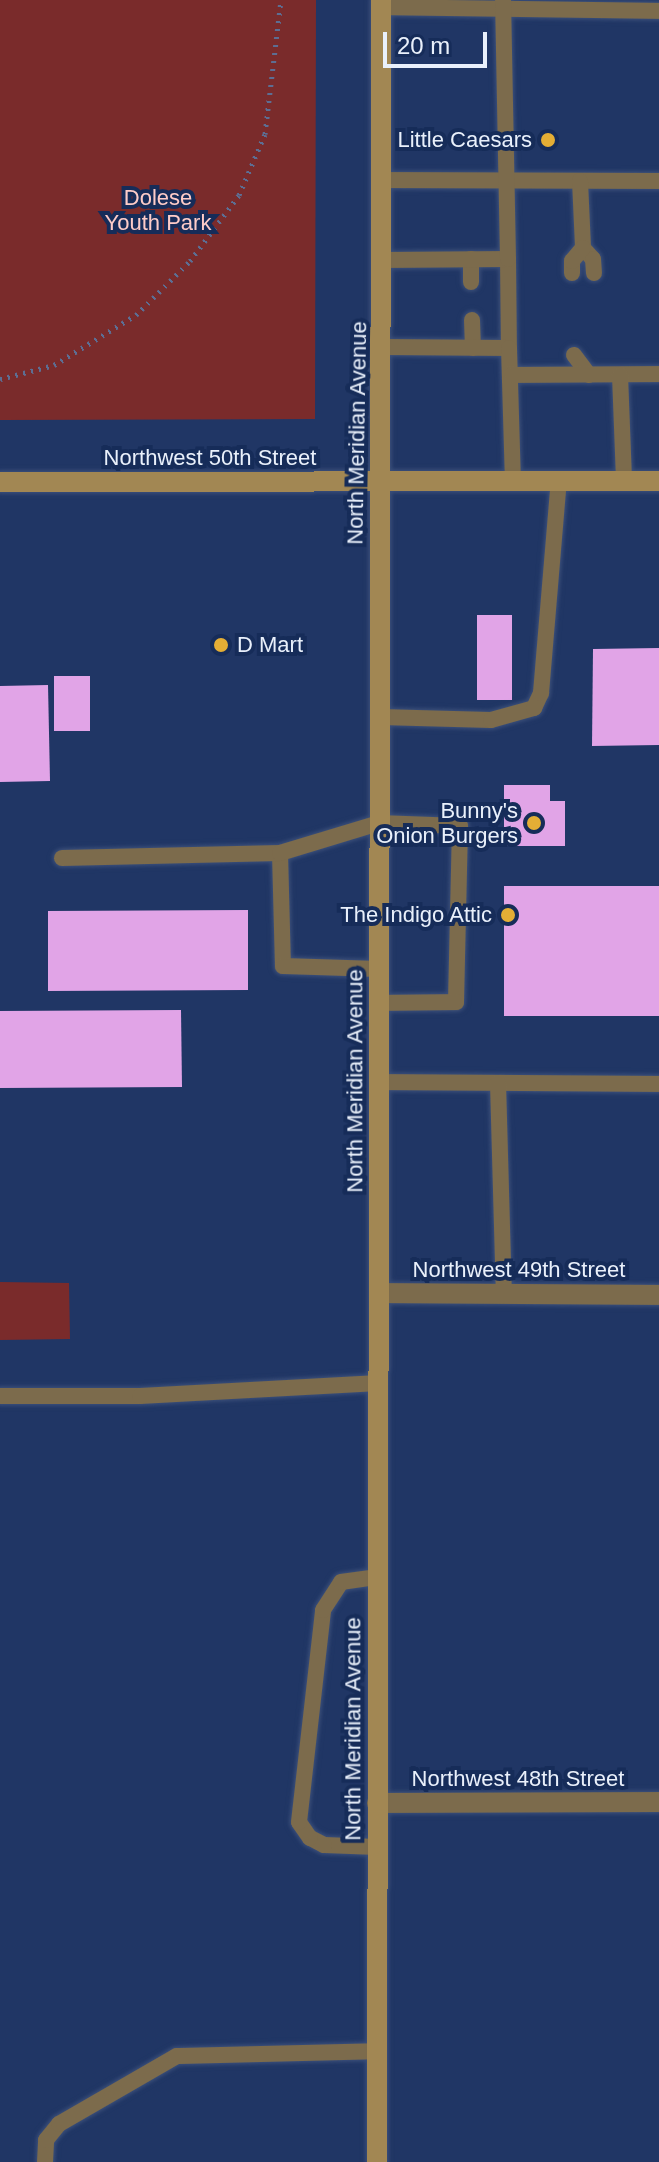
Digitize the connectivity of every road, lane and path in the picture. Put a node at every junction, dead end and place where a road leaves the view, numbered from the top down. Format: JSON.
{"nodes":[{"id":1,"x":281,"y":0,"type":"edge"},
{"id":2,"x":381,"y":3,"type":"edge"},
{"id":3,"x":503,"y":4,"type":"edge"},
{"id":4,"x":659,"y":11,"type":"edge"},
{"id":5,"x":381,"y":180,"type":"junction"},
{"id":6,"x":507,"y":181,"type":"junction"},
{"id":7,"x":580,"y":181,"type":"junction"},
{"id":8,"x":659,"y":181,"type":"edge"},
{"id":9,"x":583,"y":248,"type":"junction"},
{"id":10,"x":471,"y":259,"type":"junction"},
{"id":11,"x":508,"y":259,"type":"junction"},
{"id":12,"x":382,"y":260,"type":"junction"},
{"id":13,"x":572,"y":273,"type":"dead end"},
{"id":14,"x":594,"y":273,"type":"dead end"},
{"id":15,"x":471,"y":282,"type":"dead end"},
{"id":16,"x":472,"y":320,"type":"dead end"},
{"id":17,"x":382,"y":347,"type":"junction"},
{"id":18,"x":473,"y":348,"type":"junction"},
{"id":19,"x":509,"y":348,"type":"junction"},
{"id":20,"x":574,"y":355,"type":"dead end"},
{"id":21,"x":591,"y":367,"type":"junction"},
{"id":22,"x":659,"y":374,"type":"edge"},
{"id":23,"x":512,"y":375,"type":"junction"},
{"id":24,"x":620,"y":375,"type":"junction"},
{"id":25,"x":0,"y":379,"type":"edge"},
{"id":26,"x":513,"y":480,"type":"junction"},
{"id":27,"x":559,"y":480,"type":"junction"},
{"id":28,"x":624,"y":481,"type":"junction"},
{"id":29,"x":659,"y":481,"type":"edge"},
{"id":30,"x":0,"y":482,"type":"edge"},
{"id":31,"x":381,"y":482,"type":"junction"},
{"id":32,"x":380,"y":717,"type":"junction"},
{"id":33,"x":379,"y":823,"type":"junction"},
{"id":34,"x":280,"y":853,"type":"junction"},
{"id":35,"x":62,"y":858,"type":"dead end"},
{"id":36,"x":379,"y":969,"type":"junction"},
{"id":37,"x":379,"y":1003,"type":"junction"},
{"id":38,"x":379,"y":1082,"type":"junction"},
{"id":39,"x":498,"y":1083,"type":"junction"},
{"id":40,"x":659,"y":1084,"type":"edge"},
{"id":41,"x":379,"y":1293,"type":"junction"},
{"id":42,"x":504,"y":1294,"type":"junction"},
{"id":43,"x":659,"y":1295,"type":"edge"},
{"id":44,"x":379,"y":1383,"type":"junction"},
{"id":45,"x":0,"y":1396,"type":"edge"},
{"id":46,"x":378,"y":1577,"type":"junction"},
{"id":47,"x":659,"y":1802,"type":"edge"},
{"id":48,"x":377,"y":1803,"type":"junction"},
{"id":49,"x":377,"y":1847,"type":"junction"},
{"id":50,"x":377,"y":2051,"type":"junction"},
{"id":51,"x":45,"y":2162,"type":"edge"},
{"id":52,"x":377,"y":2162,"type":"edge"}],
"edges":[{"from":1,"to":25,"type":"path"},
{"from":2,"to":3,"type":"lane"},
{"from":2,"to":5,"type":"main road","name":"North Meridian Avenue"},
{"from":3,"to":4,"type":"lane"},
{"from":3,"to":6,"type":"lane"},
{"from":5,"to":6,"type":"lane"},
{"from":5,"to":12,"type":"main road","name":"North Meridian Avenue"},
{"from":6,"to":7,"type":"lane"},
{"from":6,"to":11,"type":"lane"},
{"from":7,"to":8,"type":"lane"},
{"from":7,"to":9,"type":"lane"},
{"from":9,"to":13,"type":"lane"},
{"from":9,"to":14,"type":"lane"},
{"from":10,"to":11,"type":"lane"},
{"from":10,"to":12,"type":"lane"},
{"from":10,"to":15,"type":"lane"},
{"from":11,"to":19,"type":"lane"},
{"from":12,"to":17,"type":"main road","name":"North Meridian Avenue"},
{"from":16,"to":18,"type":"lane"},
{"from":17,"to":18,"type":"lane"},
{"from":17,"to":31,"type":"main road","name":"North Meridian Avenue"},
{"from":18,"to":19,"type":"lane"},
{"from":19,"to":23,"type":"lane"},
{"from":20,"to":21,"type":"lane"},
{"from":21,"to":23,"type":"lane"},
{"from":21,"to":24,"type":"lane"},
{"from":22,"to":24,"type":"lane"},
{"from":23,"to":26,"type":"lane"},
{"from":24,"to":28,"type":"lane"},
{"from":26,"to":27,"type":"main road","name":"Northwest 50th Street"},
{"from":26,"to":31,"type":"main road","name":"Northwest 50th Street"},
{"from":27,"to":28,"type":"main road","name":"Northwest 50th Street"},
{"from":27,"to":32,"type":"lane"},
{"from":28,"to":29,"type":"main road","name":"Northwest 50th Street"},
{"from":30,"to":31,"type":"main road","name":"Northwest 50th Street"},
{"from":31,"to":32,"type":"main road","name":"North Meridian Avenue"},
{"from":32,"to":33,"type":"main road","name":"North Meridian Avenue"},
{"from":33,"to":34,"type":"lane"},
{"from":33,"to":36,"type":"main road","name":"North Meridian Avenue"},
{"from":33,"to":37,"type":"lane"},
{"from":34,"to":35,"type":"lane"},
{"from":34,"to":36,"type":"lane"},
{"from":36,"to":37,"type":"main road","name":"North Meridian Avenue"},
{"from":37,"to":38,"type":"main road","name":"North Meridian Avenue"},
{"from":38,"to":39,"type":"lane"},
{"from":38,"to":41,"type":"main road","name":"North Meridian Avenue"},
{"from":39,"to":40,"type":"lane"},
{"from":39,"to":42,"type":"lane"},
{"from":41,"to":42,"type":"street","name":"Northwest 49th Street"},
{"from":41,"to":44,"type":"main road","name":"North Meridian Avenue"},
{"from":42,"to":43,"type":"street","name":"Northwest 49th Street"},
{"from":44,"to":45,"type":"lane"},
{"from":44,"to":46,"type":"main road","name":"North Meridian Avenue"},
{"from":46,"to":48,"type":"main road","name":"North Meridian Avenue"},
{"from":46,"to":49,"type":"lane"},
{"from":47,"to":48,"type":"street","name":"Northwest 48th Street"},
{"from":48,"to":49,"type":"main road","name":"North Meridian Avenue"},
{"from":49,"to":50,"type":"main road","name":"North Meridian Avenue"},
{"from":50,"to":51,"type":"lane"},
{"from":50,"to":52,"type":"main road","name":"North Meridian Avenue"}]}
